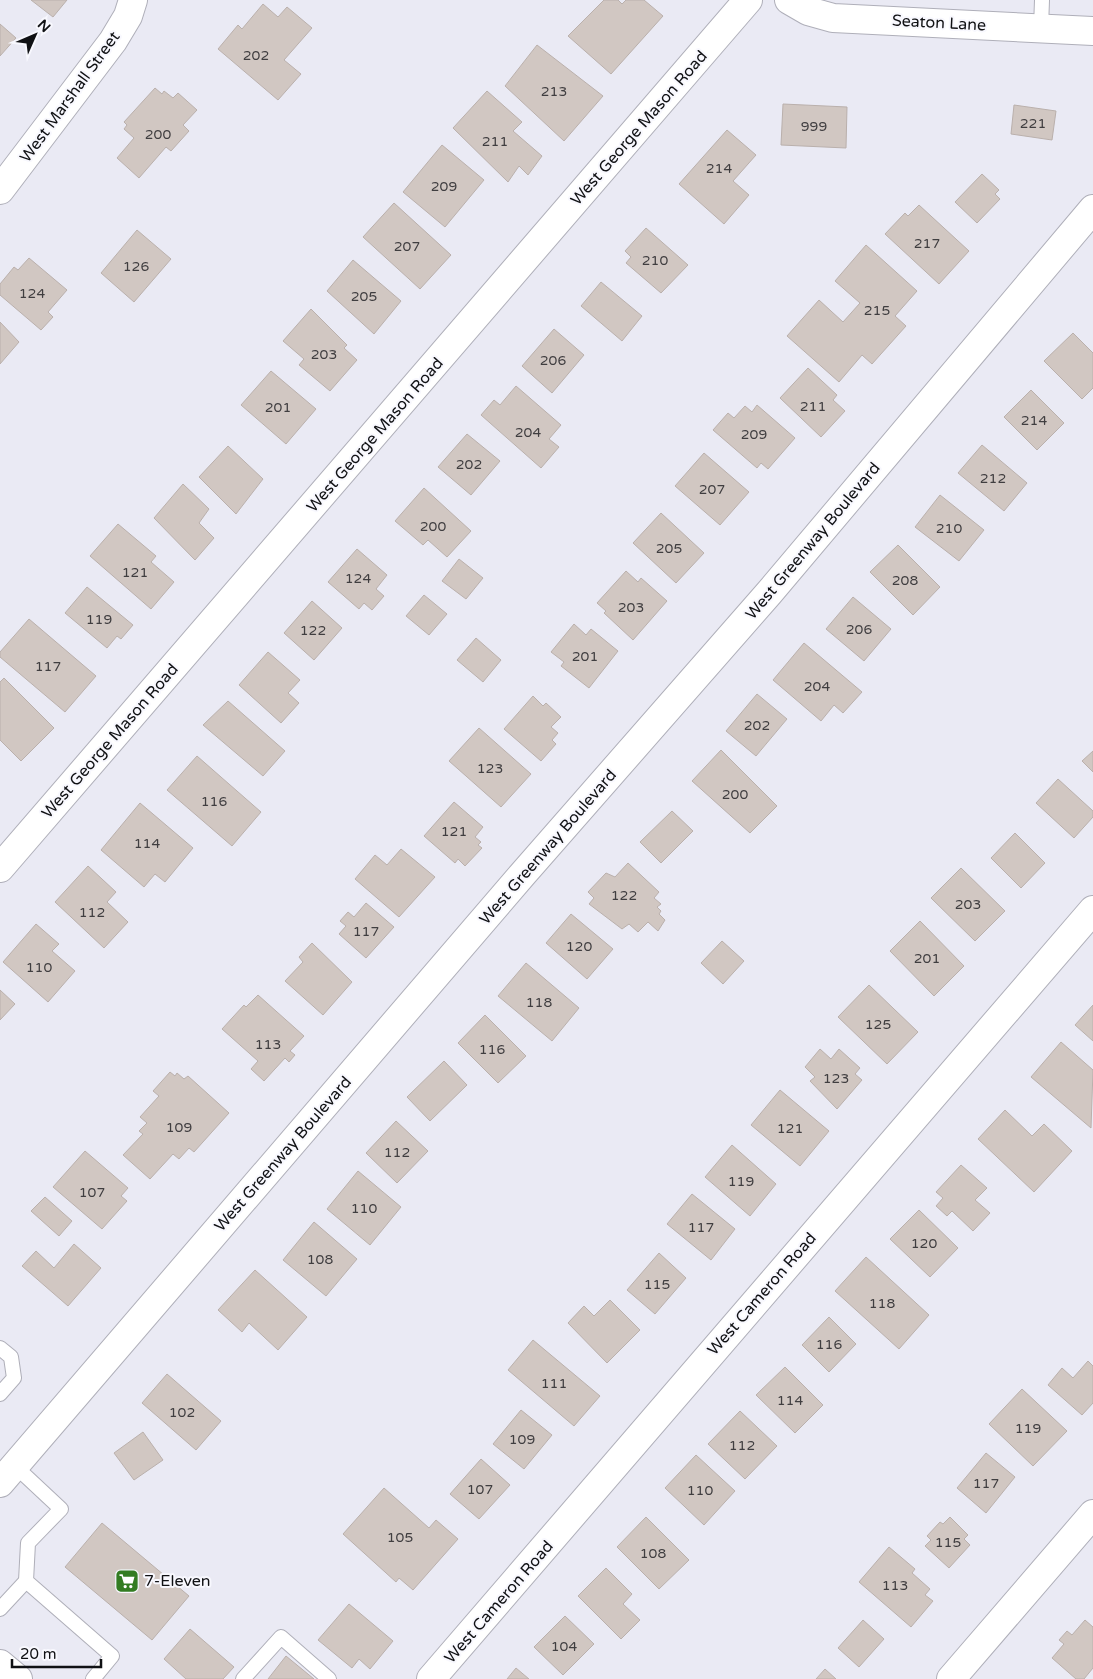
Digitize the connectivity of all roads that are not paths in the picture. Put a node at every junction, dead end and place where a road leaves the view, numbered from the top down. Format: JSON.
{"nodes":[{"id":1,"x":133,"y":0,"type":"edge"},
{"id":2,"x":748,"y":0,"type":"edge"},
{"id":3,"x":789,"y":0,"type":"edge"},
{"id":4,"x":1042,"y":0,"type":"edge"},
{"id":5,"x":1041,"y":28,"type":"junction"},
{"id":6,"x":1093,"y":31,"type":"edge"},
{"id":7,"x":0,"y":190,"type":"edge"},
{"id":8,"x":1093,"y":209,"type":"edge"},
{"id":9,"x":0,"y":868,"type":"edge"},
{"id":10,"x":1093,"y":910,"type":"edge"},
{"id":11,"x":0,"y":1348,"type":"edge"},
{"id":12,"x":0,"y":1394,"type":"edge"},
{"id":13,"x":8,"y":1475,"type":"edge"},
{"id":14,"x":1093,"y":1514,"type":"edge"},
{"id":15,"x":26,"y":1581,"type":"junction"},
{"id":16,"x":0,"y":1608,"type":"edge"},
{"id":17,"x":0,"y":1664,"type":"edge"},
{"id":18,"x":18,"y":1679,"type":"edge"},
{"id":19,"x":93,"y":1679,"type":"edge"},
{"id":20,"x":243,"y":1679,"type":"edge"},
{"id":21,"x":329,"y":1679,"type":"edge"},
{"id":22,"x":431,"y":1679,"type":"edge"},
{"id":23,"x":951,"y":1679,"type":"edge"}],
"edges":[{"from":1,"to":7,"type":"street","name":"West Marshall Street"},
{"from":2,"to":9,"type":"street","name":"West George Mason Road"},
{"from":3,"to":5,"type":"street","name":"Seaton Lane"},
{"from":4,"to":5,"type":"lane"},
{"from":5,"to":6,"type":"street","name":"Seaton Lane"},
{"from":8,"to":13,"type":"street","name":"West Greenway Boulevard"},
{"from":10,"to":22,"type":"street","name":"West Cameron Road"},
{"from":11,"to":12,"type":"lane"},
{"from":13,"to":15,"type":"lane"},
{"from":14,"to":23,"type":"street"},
{"from":15,"to":16,"type":"lane"},
{"from":15,"to":19,"type":"lane"},
{"from":17,"to":18,"type":"street"},
{"from":20,"to":21,"type":"lane"}]}
